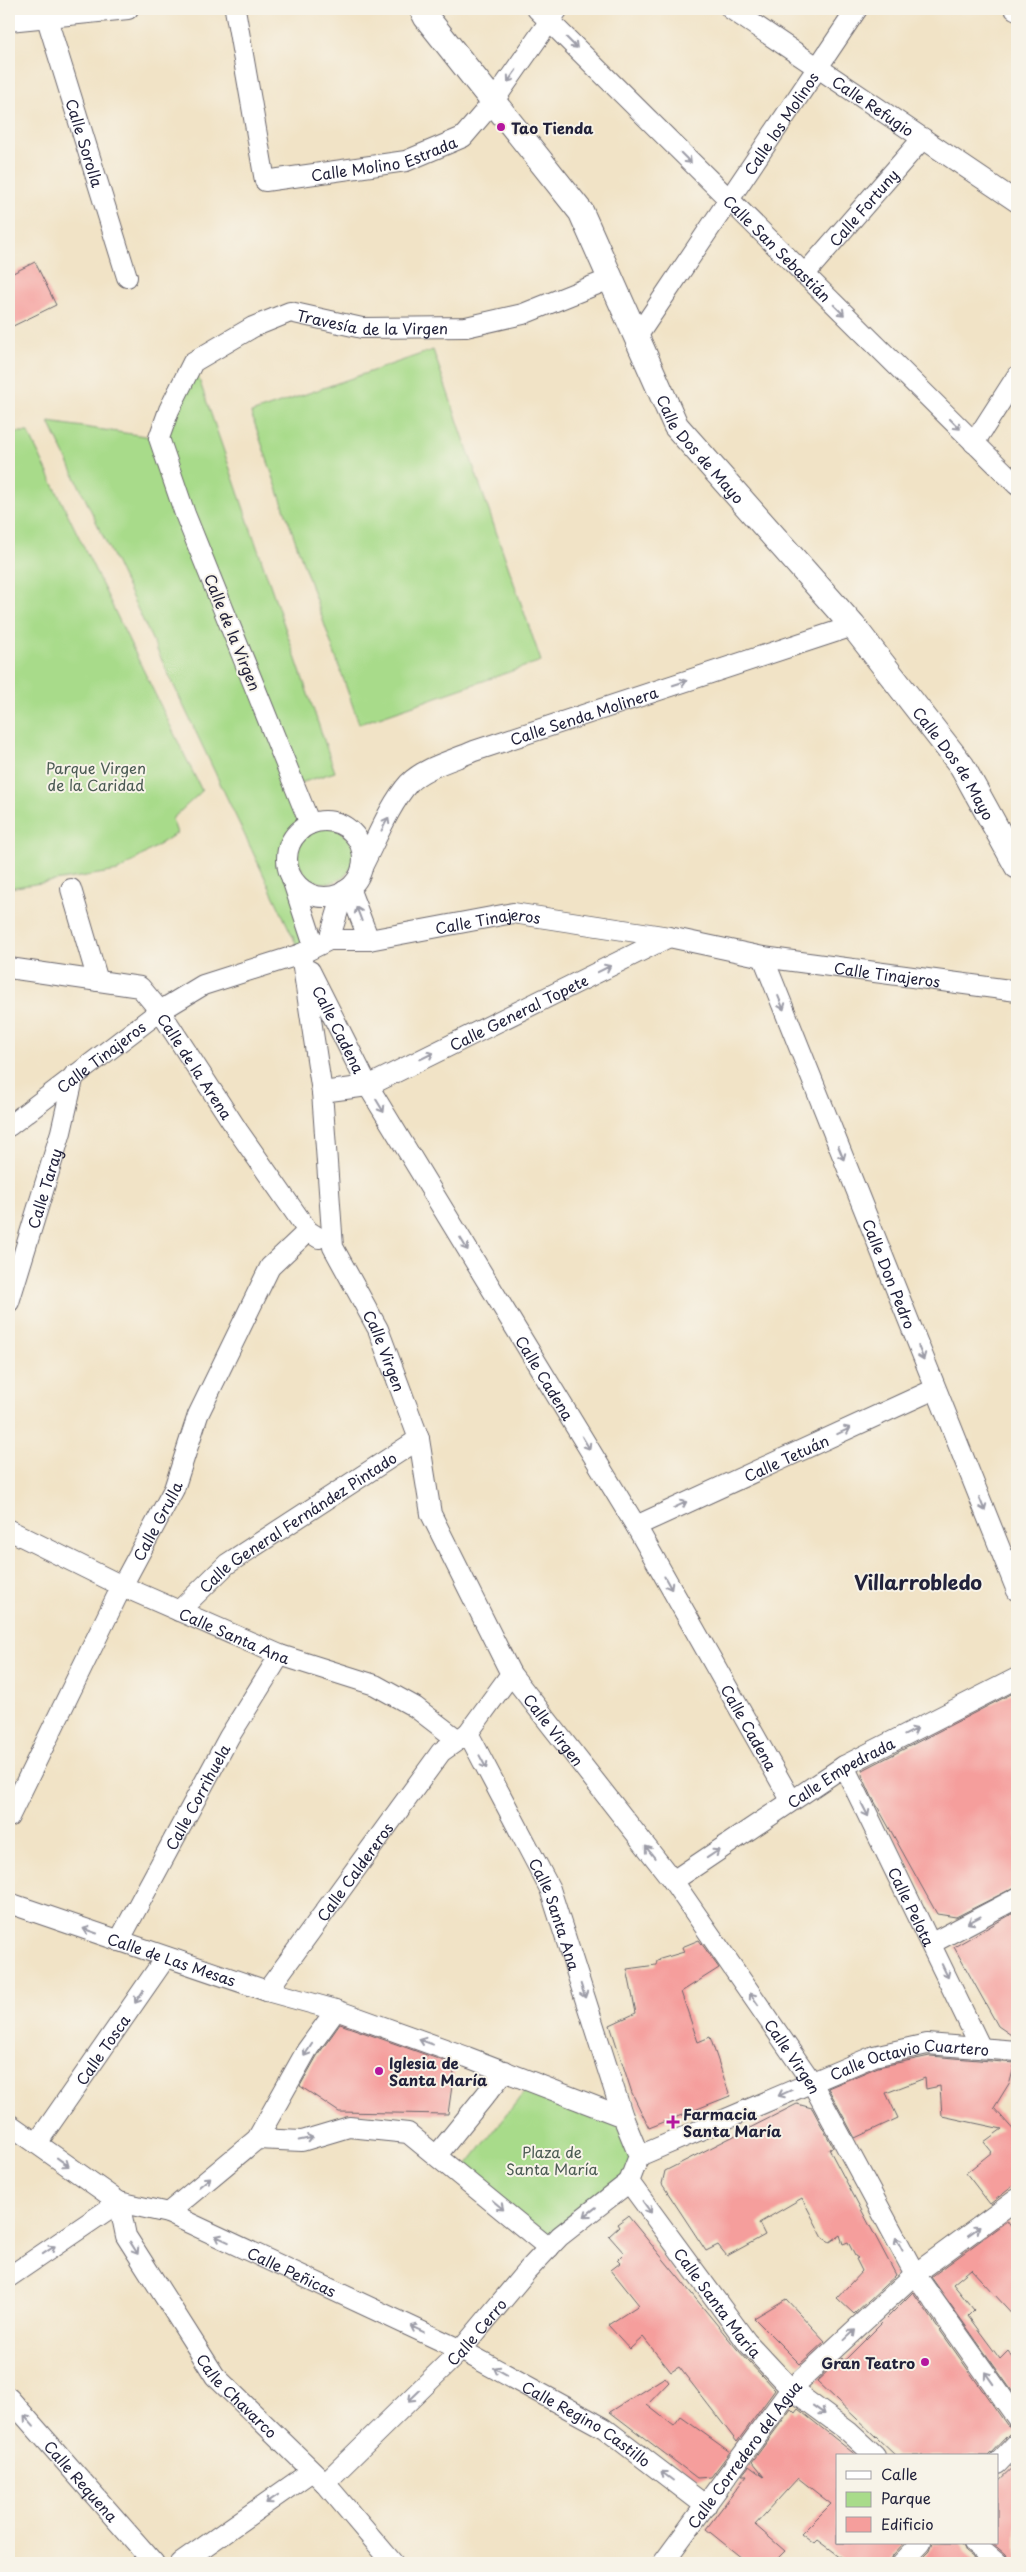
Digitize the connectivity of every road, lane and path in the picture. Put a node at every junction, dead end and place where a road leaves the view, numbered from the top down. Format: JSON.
{"nodes":[{"id":1,"x":128,"y":9,"type":"edge"},
{"id":2,"x":235,"y":9,"type":"edge"},
{"id":3,"x":422,"y":9,"type":"edge"},
{"id":4,"x":731,"y":9,"type":"edge"},
{"id":5,"x":857,"y":9,"type":"edge"},
{"id":6,"x":44,"y":13,"type":"edge"},
{"id":7,"x":549,"y":13,"type":"edge"},
{"id":8,"x":9,"y":21,"type":"edge"},
{"id":9,"x":818,"y":67,"type":"junction"},
{"id":10,"x":493,"y":102,"type":"junction"},
{"id":11,"x":923,"y":138,"type":"junction"},
{"id":12,"x":729,"y":201,"type":"junction"},
{"id":13,"x":1017,"y":202,"type":"edge"},
{"id":14,"x":804,"y":275,"type":"junction"},
{"id":15,"x":127,"y":277,"type":"dead end"},
{"id":16,"x":610,"y":279,"type":"junction"},
{"id":17,"x":636,"y":338,"type":"junction"},
{"id":18,"x":1017,"y":376,"type":"edge"},
{"id":19,"x":160,"y":438,"type":"joint"},
{"id":20,"x":974,"y":442,"type":"junction"},
{"id":21,"x":1017,"y":485,"type":"edge"},
{"id":22,"x":853,"y":626,"type":"junction"},
{"id":23,"x":310,"y":824,"type":"junction"},
{"id":24,"x":1017,"y":866,"type":"edge"},
{"id":25,"x":362,"y":867,"type":"junction"},
{"id":26,"x":291,"y":877,"type":"junction"},
{"id":27,"x":71,"y":889,"type":"dead end"},
{"id":28,"x":346,"y":890,"type":"junction"},
{"id":29,"x":669,"y":937,"type":"junction"},
{"id":30,"x":369,"y":940,"type":"junction"},
{"id":31,"x":315,"y":947,"type":"junction"},
{"id":32,"x":763,"y":957,"type":"junction"},
{"id":33,"x":9,"y":968,"type":"edge"},
{"id":34,"x":98,"y":981,"type":"junction"},
{"id":35,"x":1017,"y":991,"type":"edge"},
{"id":36,"x":160,"y":1011,"type":"junction"},
{"id":37,"x":74,"y":1074,"type":"junction"},
{"id":38,"x":368,"y":1086,"type":"junction"},
{"id":39,"x":322,"y":1092,"type":"junction"},
{"id":40,"x":9,"y":1126,"type":"edge"},
{"id":41,"x":308,"y":1231,"type":"junction"},
{"id":42,"x":333,"y":1247,"type":"junction"},
{"id":43,"x":9,"y":1302,"type":"edge"},
{"id":44,"x":935,"y":1389,"type":"junction"},
{"id":45,"x":419,"y":1439,"type":"junction"},
{"id":46,"x":636,"y":1526,"type":"junction"},
{"id":47,"x":9,"y":1530,"type":"edge"},
{"id":48,"x":122,"y":1586,"type":"junction"},
{"id":49,"x":1017,"y":1591,"type":"edge"},
{"id":50,"x":179,"y":1611,"type":"junction"},
{"id":51,"x":280,"y":1655,"type":"junction"},
{"id":52,"x":511,"y":1674,"type":"junction"},
{"id":53,"x":1017,"y":1678,"type":"edge"},
{"id":54,"x":463,"y":1736,"type":"junction"},
{"id":55,"x":844,"y":1766,"type":"junction"},
{"id":56,"x":791,"y":1800,"type":"junction"},
{"id":57,"x":9,"y":1816,"type":"edge"},
{"id":58,"x":673,"y":1881,"type":"junction"},
{"id":59,"x":1017,"y":1898,"type":"edge"},
{"id":60,"x":9,"y":1903,"type":"edge"},
{"id":61,"x":119,"y":1941,"type":"junction"},
{"id":62,"x":932,"y":1943,"type":"junction"},
{"id":63,"x":166,"y":1957,"type":"junction"},
{"id":64,"x":267,"y":1991,"type":"junction"},
{"id":65,"x":336,"y":2010,"type":"junction"},
{"id":66,"x":981,"y":2048,"type":"junction"},
{"id":67,"x":1017,"y":2051,"type":"edge"},
{"id":68,"x":505,"y":2071,"type":"junction"},
{"id":69,"x":811,"y":2081,"type":"junction"},
{"id":70,"x":624,"y":2117,"type":"junction"},
{"id":71,"x":9,"y":2124,"type":"edge"},
{"id":72,"x":257,"y":2139,"type":"junction"},
{"id":73,"x":37,"y":2143,"type":"junction"},
{"id":74,"x":437,"y":2155,"type":"junction"},
{"id":75,"x":640,"y":2156,"type":"junction"},
{"id":76,"x":629,"y":2182,"type":"junction"},
{"id":77,"x":1017,"y":2199,"type":"edge"},
{"id":78,"x":119,"y":2202,"type":"junction"},
{"id":79,"x":168,"y":2213,"type":"junction"},
{"id":80,"x":549,"y":2248,"type":"junction"},
{"id":81,"x":915,"y":2274,"type":"junction"},
{"id":82,"x":9,"y":2277,"type":"edge"},
{"id":83,"x":461,"y":2350,"type":"junction"},
{"id":84,"x":792,"y":2389,"type":"junction"},
{"id":85,"x":9,"y":2398,"type":"edge"},
{"id":86,"x":1017,"y":2418,"type":"edge"},
{"id":87,"x":1017,"y":2443,"type":"edge"},
{"id":88,"x":873,"y":2454,"type":"edge"},
{"id":89,"x":998,"y":2463,"type":"edge"},
{"id":90,"x":318,"y":2477,"type":"junction"},
{"id":91,"x":706,"y":2506,"type":"junction"},
{"id":92,"x":920,"y":2544,"type":"edge"},
{"id":93,"x":974,"y":2544,"type":"edge"},
{"id":94,"x":154,"y":2563,"type":"edge"},
{"id":95,"x":181,"y":2563,"type":"edge"},
{"id":96,"x":393,"y":2563,"type":"edge"},
{"id":97,"x":662,"y":2563,"type":"edge"},
{"id":98,"x":902,"y":2563,"type":"edge"},
{"id":99,"x":997,"y":2563,"type":"edge"}],
"edges":[{"from":1,"to":6,"type":"street"},
{"from":2,"to":10,"type":"street","name":"Calle Molino Estrada"},
{"from":3,"to":10,"type":"street","name":"Calle Dos de Mayo"},
{"from":4,"to":9,"type":"street","name":"Calle Refugio"},
{"from":5,"to":9,"type":"street","name":"Calle los Molinos"},
{"from":6,"to":8,"type":"street"},
{"from":6,"to":15,"type":"street","name":"Calle Sorolla"},
{"from":7,"to":10,"type":"street","name":"Calle Molino Estrada","one_way":true},
{"from":7,"to":12,"type":"street","name":"Calle San Sebastián","one_way":true},
{"from":9,"to":11,"type":"street","name":"Calle Refugio"},
{"from":9,"to":12,"type":"street","name":"Calle los Molinos"},
{"from":10,"to":16,"type":"street","name":"Calle Dos de Mayo"},
{"from":11,"to":13,"type":"street","name":"Calle Refugio"},
{"from":11,"to":14,"type":"street","name":"Calle Fortuny"},
{"from":12,"to":14,"type":"street","name":"Calle San Sebastián"},
{"from":12,"to":17,"type":"street","name":"Calle los Molinos"},
{"from":14,"to":20,"type":"street","name":"Calle San Sebastián","one_way":true},
{"from":16,"to":17,"type":"street","name":"Calle Dos de Mayo"},
{"from":16,"to":19,"type":"street","name":"Travesía de la Virgen"},
{"from":17,"to":22,"type":"street","name":"Calle Dos de Mayo"},
{"from":18,"to":20,"type":"street"},
{"from":19,"to":23,"type":"street","name":"Calle de la Virgen"},
{"from":20,"to":21,"type":"street","name":"Calle San Sebastián"},
{"from":22,"to":24,"type":"street","name":"Calle Dos de Mayo"},
{"from":25,"to":22,"type":"street","name":"Calle Senda Molinera","one_way":true},
{"from":23,"to":25,"type":"street"},
{"from":23,"to":26,"type":"street"},
{"from":25,"to":28,"type":"street"},
{"from":26,"to":28,"type":"street"},
{"from":26,"to":31,"type":"street"},
{"from":27,"to":34,"type":"street"},
{"from":30,"to":28,"type":"street","one_way":true},
{"from":28,"to":31,"type":"street"},
{"from":29,"to":30,"type":"street","name":"Calle Tinajeros"},
{"from":29,"to":32,"type":"street","name":"Calle Tinajeros"},
{"from":38,"to":29,"type":"street","name":"Calle General Topete","one_way":true},
{"from":30,"to":31,"type":"street","name":"Calle Tinajeros"},
{"from":31,"to":36,"type":"street","name":"Calle Tinajeros"},
{"from":31,"to":38,"type":"street","name":"Calle Cadena"},
{"from":31,"to":39,"type":"street","name":"Calle Virgen"},
{"from":32,"to":35,"type":"street","name":"Calle Tinajeros"},
{"from":32,"to":44,"type":"street","name":"Calle Don Pedro","one_way":true},
{"from":33,"to":34,"type":"street","name":"Calle de la Arena"},
{"from":34,"to":36,"type":"street","name":"Calle de la Arena"},
{"from":36,"to":37,"type":"street","name":"Calle Tinajeros"},
{"from":36,"to":41,"type":"street","name":"Calle de la Arena"},
{"from":37,"to":40,"type":"street","name":"Calle Tinajeros"},
{"from":37,"to":43,"type":"street","name":"Calle Taray"},
{"from":38,"to":39,"type":"street","name":"Calle General Topete"},
{"from":38,"to":46,"type":"street","name":"Calle Cadena","one_way":true},
{"from":39,"to":42,"type":"street","name":"Calle Virgen"},
{"from":41,"to":42,"type":"street","name":"Calle de la Arena"},
{"from":41,"to":48,"type":"street","name":"Calle Grulla"},
{"from":42,"to":45,"type":"street","name":"Calle Virgen"},
{"from":46,"to":44,"type":"street","name":"Calle Tetuán","one_way":true},
{"from":44,"to":49,"type":"street","name":"Calle Don Pedro","one_way":true},
{"from":45,"to":50,"type":"street","name":"Calle General Fernández Pintado"},
{"from":45,"to":52,"type":"street","name":"Calle Virgen"},
{"from":46,"to":56,"type":"street","name":"Calle Cadena","one_way":true},
{"from":47,"to":48,"type":"street","name":"Calle Santa Ana"},
{"from":48,"to":50,"type":"street","name":"Calle Santa Ana"},
{"from":48,"to":57,"type":"street","name":"Calle Grulla"},
{"from":50,"to":51,"type":"street","name":"Calle Santa Ana"},
{"from":51,"to":54,"type":"street","name":"Calle Santa Ana"},
{"from":51,"to":61,"type":"street","name":"Calle Corrihuela"},
{"from":52,"to":54,"type":"street"},
{"from":58,"to":52,"type":"street","name":"Calle Virgen","one_way":true},
{"from":55,"to":53,"type":"street","name":"Calle Empedrada","one_way":true},
{"from":54,"to":64,"type":"street","name":"Calle Caldereros"},
{"from":54,"to":70,"type":"street","name":"Calle Santa Ana","one_way":true},
{"from":55,"to":56,"type":"street","name":"Calle Empedrada"},
{"from":55,"to":62,"type":"street","name":"Calle Pelota","one_way":true},
{"from":58,"to":56,"type":"street","name":"Calle Empedrada","one_way":true},
{"from":69,"to":58,"type":"street","name":"Calle Virgen","one_way":true},
{"from":59,"to":62,"type":"street","one_way":true},
{"from":61,"to":60,"type":"street","name":"Calle de Las Mesas","one_way":true},
{"from":61,"to":63,"type":"street","name":"Calle de Las Mesas"},
{"from":62,"to":66,"type":"street","name":"Calle Pelota","one_way":true},
{"from":63,"to":64,"type":"street","name":"Calle de Las Mesas"},
{"from":63,"to":73,"type":"street","name":"Calle Tosca","one_way":true},
{"from":64,"to":65,"type":"street","name":"Calle de Las Mesas"},
{"from":68,"to":65,"type":"street","one_way":true},
{"from":65,"to":72,"type":"street","one_way":true},
{"from":66,"to":67,"type":"street","name":"Calle Octavio Cuartero"},
{"from":66,"to":69,"type":"street","name":"Calle Octavio Cuartero"},
{"from":68,"to":70,"type":"street"},
{"from":68,"to":74,"type":"street"},
{"from":69,"to":75,"type":"street","name":"Calle Octavio Cuartero","one_way":true},
{"from":81,"to":69,"type":"street","name":"Calle Virgen","one_way":true},
{"from":70,"to":75,"type":"street"},
{"from":71,"to":73,"type":"street"},
{"from":72,"to":74,"type":"street","one_way":true},
{"from":79,"to":72,"type":"street","one_way":true},
{"from":73,"to":78,"type":"street","one_way":true},
{"from":74,"to":80,"type":"street","one_way":true},
{"from":75,"to":76,"type":"street"},
{"from":76,"to":80,"type":"street","name":"Calle Cerro","one_way":true},
{"from":76,"to":84,"type":"street","name":"Calle Santa María","one_way":true},
{"from":81,"to":77,"type":"street","name":"Calle Corredero del Agua","one_way":true},
{"from":78,"to":79,"type":"street","name":"Calle Peñicas"},
{"from":82,"to":78,"type":"street","one_way":true},
{"from":78,"to":90,"type":"street","name":"Calle Chavarco","one_way":true},
{"from":83,"to":79,"type":"street","name":"Calle Peñicas","one_way":true},
{"from":80,"to":83,"type":"street","name":"Calle Cerro"},
{"from":84,"to":81,"type":"street","name":"Calle Corredero del Agua","one_way":true},
{"from":86,"to":81,"type":"street","name":"Calle Virgen","one_way":true},
{"from":83,"to":90,"type":"street","name":"Calle Cerro","one_way":true},
{"from":91,"to":83,"type":"street","name":"Calle Regino Castillo","one_way":true},
{"from":84,"to":88,"type":"street","name":"Calle Santa María","one_way":true},
{"from":84,"to":91,"type":"street","name":"Calle Corredero del Agua"},
{"from":94,"to":85,"type":"street","name":"Calle Requena","one_way":true},
{"from":87,"to":89,"type":"street"},
{"from":90,"to":95,"type":"street","name":"Calle Cerro","one_way":true},
{"from":90,"to":96,"type":"street","name":"Calle Chavarco"},
{"from":91,"to":97,"type":"street","name":"Calle Corredero del Agua"},
{"from":92,"to":98,"type":"street"},
{"from":93,"to":99,"type":"street"}]}
